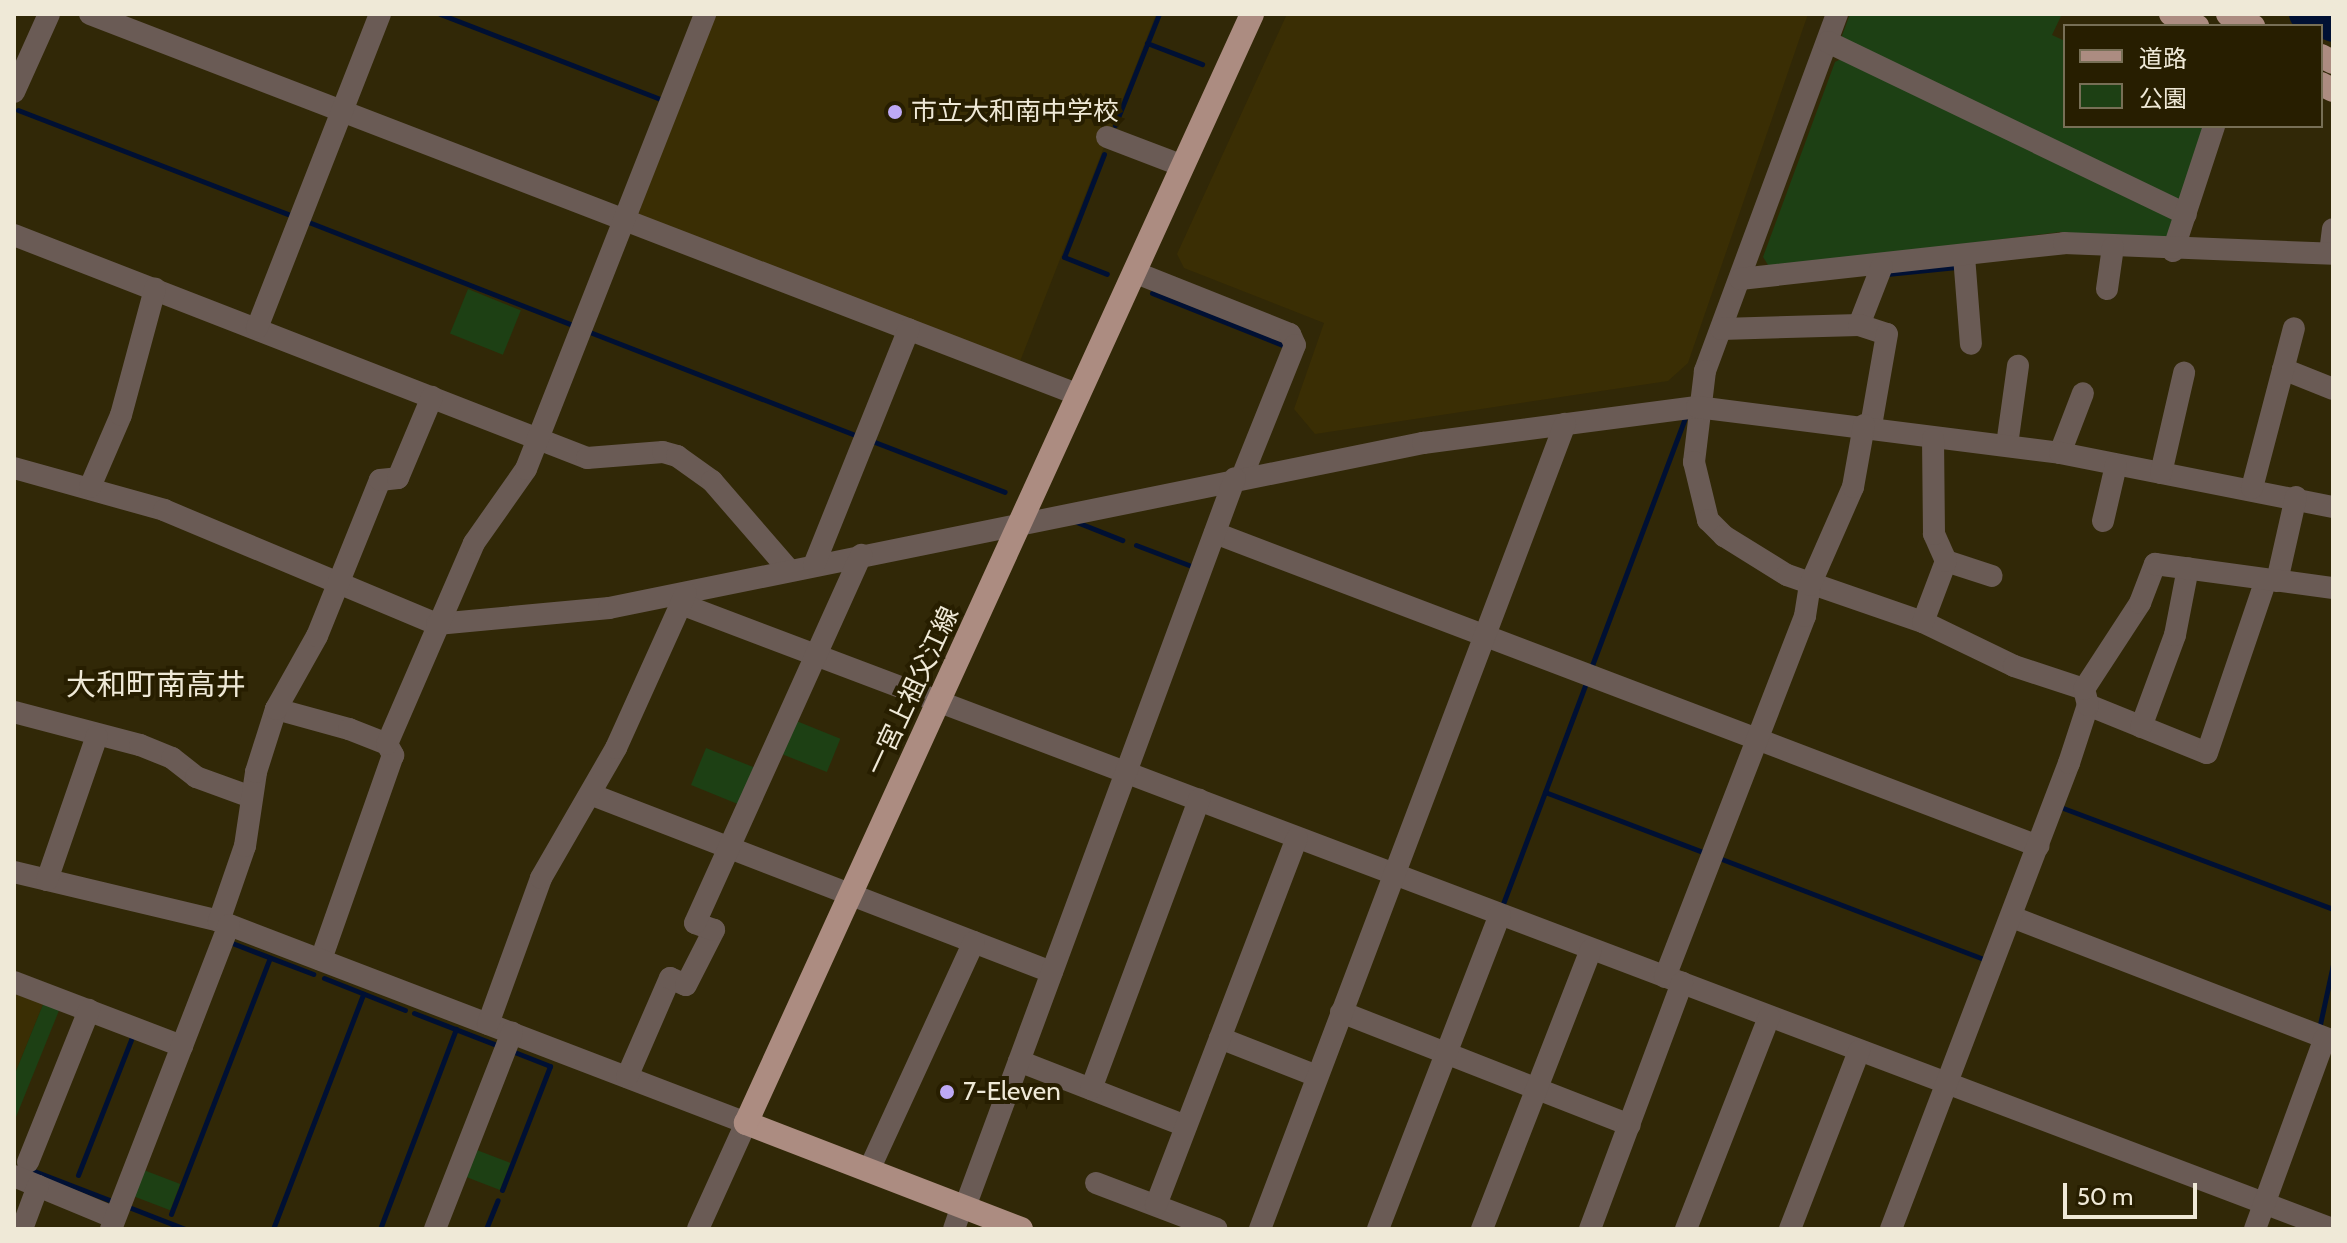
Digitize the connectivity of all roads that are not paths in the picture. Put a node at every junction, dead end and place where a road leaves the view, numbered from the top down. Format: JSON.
{"nodes":[{"id":1,"x":49,"y":14,"type":"edge"},
{"id":2,"x":90,"y":14,"type":"edge"},
{"id":3,"x":380,"y":14,"type":"edge"},
{"id":4,"x":705,"y":14,"type":"edge"},
{"id":5,"x":1252,"y":14,"type":"edge"},
{"id":6,"x":1837,"y":14,"type":"edge"},
{"id":7,"x":2171,"y":14,"type":"edge"},
{"id":8,"x":2193,"y":24,"type":"edge"},
{"id":9,"x":1828,"y":42,"type":"junction"},
{"id":10,"x":14,"y":92,"type":"edge"},
{"id":11,"x":341,"y":114,"type":"junction"},
{"id":12,"x":2213,"y":128,"type":"edge"},
{"id":13,"x":1107,"y":137,"type":"dead end"},
{"id":14,"x":1183,"y":166,"type":"junction"},
{"id":15,"x":2186,"y":214,"type":"junction"},
{"id":16,"x":623,"y":222,"type":"junction"},
{"id":17,"x":2333,"y":229,"type":"edge"},
{"id":18,"x":14,"y":235,"type":"edge"},
{"id":19,"x":2113,"y":247,"type":"junction"},
{"id":20,"x":2173,"y":251,"type":"junction"},
{"id":21,"x":2331,"y":253,"type":"edge"},
{"id":22,"x":1964,"y":256,"type":"junction"},
{"id":23,"x":1882,"y":266,"type":"junction"},
{"id":24,"x":1134,"y":272,"type":"junction"},
{"id":25,"x":1740,"y":279,"type":"junction"},
{"id":26,"x":155,"y":289,"type":"junction"},
{"id":27,"x":2107,"y":289,"type":"dead end"},
{"id":28,"x":1859,"y":325,"type":"junction"},
{"id":29,"x":257,"y":328,"type":"junction"},
{"id":30,"x":2294,"y":328,"type":"dead end"},
{"id":31,"x":909,"y":329,"type":"junction"},
{"id":32,"x":1721,"y":329,"type":"junction"},
{"id":33,"x":1971,"y":344,"type":"dead end"},
{"id":34,"x":2018,"y":366,"type":"dead end"},
{"id":35,"x":2283,"y":369,"type":"junction"},
{"id":36,"x":2184,"y":373,"type":"dead end"},
{"id":37,"x":2333,"y":389,"type":"edge"},
{"id":38,"x":2083,"y":393,"type":"dead end"},
{"id":39,"x":1079,"y":395,"type":"junction"},
{"id":40,"x":432,"y":397,"type":"junction"},
{"id":41,"x":1697,"y":407,"type":"junction"},
{"id":42,"x":1565,"y":424,"type":"junction"},
{"id":43,"x":1868,"y":426,"type":"junction"},
{"id":44,"x":538,"y":439,"type":"junction"},
{"id":45,"x":1933,"y":439,"type":"junction"},
{"id":46,"x":2007,"y":445,"type":"junction"},
{"id":47,"x":2060,"y":453,"type":"junction"},
{"id":48,"x":2116,"y":465,"type":"junction"},
{"id":49,"x":14,"y":468,"type":"edge"},
{"id":50,"x":2161,"y":473,"type":"junction"},
{"id":51,"x":1239,"y":478,"type":"junction"},
{"id":52,"x":90,"y":487,"type":"junction"},
{"id":53,"x":2252,"y":488,"type":"junction"},
{"id":54,"x":2296,"y":497,"type":"junction"},
{"id":55,"x":2333,"y":507,"type":"edge"},
{"id":56,"x":2103,"y":521,"type":"dead end"},
{"id":57,"x":1020,"y":526,"type":"junction"},
{"id":58,"x":1215,"y":533,"type":"junction"},
{"id":59,"x":861,"y":555,"type":"junction"},
{"id":60,"x":1946,"y":561,"type":"junction"},
{"id":61,"x":814,"y":565,"type":"junction"},
{"id":62,"x":2188,"y":568,"type":"junction"},
{"id":63,"x":789,"y":570,"type":"junction"},
{"id":64,"x":1992,"y":576,"type":"dead end"},
{"id":65,"x":2272,"y":580,"type":"junction"},
{"id":66,"x":340,"y":584,"type":"junction"},
{"id":67,"x":1810,"y":585,"type":"junction"},
{"id":68,"x":2333,"y":588,"type":"edge"},
{"id":69,"x":684,"y":598,"type":"junction"},
{"id":70,"x":1923,"y":622,"type":"junction"},
{"id":71,"x":437,"y":624,"type":"junction"},
{"id":72,"x":1484,"y":635,"type":"junction"},
{"id":73,"x":817,"y":655,"type":"junction"},
{"id":74,"x":2086,"y":697,"type":"junction"},
{"id":75,"x":940,"y":700,"type":"junction"},
{"id":76,"x":276,"y":709,"type":"junction"},
{"id":77,"x":16,"y":717,"type":"edge"},
{"id":78,"x":2141,"y":727,"type":"junction"},
{"id":79,"x":97,"y":736,"type":"junction"},
{"id":80,"x":1755,"y":741,"type":"junction"},
{"id":81,"x":387,"y":744,"type":"junction"},
{"id":82,"x":1126,"y":772,"type":"junction"},
{"id":83,"x":590,"y":794,"type":"junction"},
{"id":84,"x":251,"y":797,"type":"junction"},
{"id":85,"x":1199,"y":800,"type":"junction"},
{"id":86,"x":1297,"y":838,"type":"junction"},
{"id":87,"x":2038,"y":846,"type":"junction"},
{"id":88,"x":730,"y":848,"type":"junction"},
{"id":89,"x":14,"y":872,"type":"edge"},
{"id":90,"x":1392,"y":874,"type":"junction"},
{"id":91,"x":47,"y":880,"type":"junction"},
{"id":92,"x":849,"y":895,"type":"junction"},
{"id":93,"x":1500,"y":915,"type":"junction"},
{"id":94,"x":2012,"y":917,"type":"junction"},
{"id":95,"x":224,"y":923,"type":"junction"},
{"id":96,"x":974,"y":942,"type":"junction"},
{"id":97,"x":1591,"y":949,"type":"junction"},
{"id":98,"x":321,"y":960,"type":"junction"},
{"id":99,"x":1052,"y":972,"type":"junction"},
{"id":100,"x":1673,"y":980,"type":"junction"},
{"id":101,"x":14,"y":982,"type":"edge"},
{"id":102,"x":89,"y":1010,"type":"junction"},
{"id":103,"x":1341,"y":1012,"type":"junction"},
{"id":104,"x":1769,"y":1017,"type":"junction"},
{"id":105,"x":488,"y":1024,"type":"junction"},
{"id":106,"x":512,"y":1033,"type":"junction"},
{"id":107,"x":1220,"y":1038,"type":"junction"},
{"id":108,"x":2329,"y":1040,"type":"edge"},
{"id":109,"x":182,"y":1046,"type":"junction"},
{"id":110,"x":1859,"y":1051,"type":"junction"},
{"id":111,"x":1446,"y":1052,"type":"junction"},
{"id":112,"x":1019,"y":1061,"type":"junction"},
{"id":113,"x":1317,"y":1076,"type":"junction"},
{"id":114,"x":627,"y":1077,"type":"junction"},
{"id":115,"x":1948,"y":1085,"type":"junction"},
{"id":116,"x":1537,"y":1088,"type":"junction"},
{"id":117,"x":1091,"y":1089,"type":"junction"},
{"id":118,"x":746,"y":1123,"type":"junction"},
{"id":119,"x":1630,"y":1125,"type":"junction"},
{"id":120,"x":1186,"y":1126,"type":"junction"},
{"id":121,"x":21,"y":1169,"type":"edge"},
{"id":122,"x":869,"y":1170,"type":"junction"},
{"id":123,"x":1096,"y":1183,"type":"dead end"},
{"id":124,"x":38,"y":1186,"type":"junction"},
{"id":125,"x":2264,"y":1203,"type":"junction"},
{"id":126,"x":1156,"y":1205,"type":"junction"},
{"id":127,"x":117,"y":1214,"type":"edge"},
{"id":128,"x":960,"y":1214,"type":"edge"},
{"id":129,"x":1597,"y":1227,"type":"edge"},
{"id":130,"x":22,"y":1229,"type":"edge"},
{"id":131,"x":435,"y":1229,"type":"edge"},
{"id":132,"x":698,"y":1229,"type":"edge"},
{"id":133,"x":1021,"y":1229,"type":"edge"},
{"id":134,"x":1217,"y":1229,"type":"edge"},
{"id":135,"x":1260,"y":1229,"type":"edge"},
{"id":136,"x":1378,"y":1229,"type":"edge"},
{"id":137,"x":1482,"y":1229,"type":"edge"},
{"id":138,"x":1686,"y":1229,"type":"edge"},
{"id":139,"x":1790,"y":1229,"type":"edge"},
{"id":140,"x":1891,"y":1229,"type":"edge"},
{"id":141,"x":2255,"y":1229,"type":"edge"},
{"id":142,"x":2332,"y":1229,"type":"edge"}],
"edges":[{"from":1,"to":10,"type":"street"},
{"from":2,"to":11,"type":"street"},
{"from":3,"to":11,"type":"street"},
{"from":4,"to":16,"type":"street"},
{"from":5,"to":14,"type":"main road","name":"一宮上祖父江線"},
{"from":6,"to":9,"type":"street"},
{"from":7,"to":8,"type":"main road"},
{"from":9,"to":15,"type":"street"},
{"from":9,"to":25,"type":"street"},
{"from":11,"to":16,"type":"street"},
{"from":11,"to":29,"type":"street"},
{"from":12,"to":15,"type":"street"},
{"from":13,"to":14,"type":"street"},
{"from":14,"to":24,"type":"main road","name":"一宮上祖父江線"},
{"from":15,"to":20,"type":"street"},
{"from":16,"to":31,"type":"street"},
{"from":16,"to":44,"type":"street"},
{"from":17,"to":21,"type":"street"},
{"from":18,"to":26,"type":"street"},
{"from":19,"to":20,"type":"street"},
{"from":19,"to":22,"type":"street"},
{"from":19,"to":27,"type":"street"},
{"from":20,"to":21,"type":"street"},
{"from":22,"to":23,"type":"street"},
{"from":22,"to":33,"type":"street"},
{"from":23,"to":25,"type":"street"},
{"from":23,"to":28,"type":"street"},
{"from":24,"to":39,"type":"main road","name":"一宮上祖父江線"},
{"from":24,"to":51,"type":"street"},
{"from":25,"to":32,"type":"street"},
{"from":26,"to":29,"type":"street"},
{"from":26,"to":52,"type":"street"},
{"from":28,"to":32,"type":"street"},
{"from":28,"to":43,"type":"street"},
{"from":29,"to":40,"type":"street"},
{"from":30,"to":35,"type":"street"},
{"from":31,"to":39,"type":"street"},
{"from":31,"to":61,"type":"street"},
{"from":32,"to":41,"type":"street"},
{"from":34,"to":46,"type":"street"},
{"from":35,"to":37,"type":"street"},
{"from":35,"to":53,"type":"street"},
{"from":36,"to":50,"type":"street"},
{"from":38,"to":47,"type":"street"},
{"from":39,"to":57,"type":"main road","name":"一宮上祖父江線"},
{"from":40,"to":44,"type":"street"},
{"from":40,"to":66,"type":"street"},
{"from":41,"to":42,"type":"street"},
{"from":41,"to":43,"type":"street"},
{"from":41,"to":67,"type":"street"},
{"from":42,"to":51,"type":"street"},
{"from":42,"to":72,"type":"street"},
{"from":43,"to":45,"type":"street"},
{"from":43,"to":67,"type":"street"},
{"from":44,"to":63,"type":"street"},
{"from":44,"to":71,"type":"street"},
{"from":45,"to":46,"type":"street"},
{"from":45,"to":60,"type":"street"},
{"from":46,"to":47,"type":"street"},
{"from":47,"to":48,"type":"street"},
{"from":48,"to":50,"type":"street"},
{"from":48,"to":56,"type":"street"},
{"from":49,"to":52,"type":"street"},
{"from":50,"to":53,"type":"street"},
{"from":51,"to":57,"type":"street"},
{"from":51,"to":58,"type":"street"},
{"from":52,"to":66,"type":"street"},
{"from":53,"to":54,"type":"street"},
{"from":54,"to":55,"type":"street"},
{"from":54,"to":65,"type":"street"},
{"from":57,"to":59,"type":"street"},
{"from":57,"to":75,"type":"main road","name":"一宮上祖父江線"},
{"from":58,"to":72,"type":"street"},
{"from":58,"to":82,"type":"street"},
{"from":59,"to":61,"type":"street"},
{"from":59,"to":73,"type":"street"},
{"from":60,"to":64,"type":"street"},
{"from":60,"to":70,"type":"street"},
{"from":61,"to":63,"type":"street"},
{"from":62,"to":65,"type":"street"},
{"from":62,"to":74,"type":"street"},
{"from":62,"to":78,"type":"street"},
{"from":63,"to":69,"type":"street"},
{"from":65,"to":68,"type":"street"},
{"from":65,"to":78,"type":"street"},
{"from":66,"to":71,"type":"street"},
{"from":66,"to":76,"type":"street"},
{"from":67,"to":70,"type":"street"},
{"from":67,"to":80,"type":"street"},
{"from":69,"to":71,"type":"street"},
{"from":69,"to":73,"type":"street"},
{"from":69,"to":83,"type":"street"},
{"from":70,"to":74,"type":"street"},
{"from":71,"to":81,"type":"street"},
{"from":72,"to":80,"type":"street"},
{"from":72,"to":90,"type":"street"},
{"from":73,"to":75,"type":"street"},
{"from":73,"to":88,"type":"street"},
{"from":74,"to":78,"type":"street"},
{"from":74,"to":87,"type":"street"},
{"from":75,"to":82,"type":"street"},
{"from":75,"to":92,"type":"main road","name":"一宮上祖父江線"},
{"from":76,"to":81,"type":"street"},
{"from":76,"to":84,"type":"street"},
{"from":77,"to":79,"type":"street"},
{"from":79,"to":84,"type":"street"},
{"from":79,"to":91,"type":"street"},
{"from":80,"to":87,"type":"street"},
{"from":80,"to":100,"type":"street"},
{"from":81,"to":98,"type":"street"},
{"from":82,"to":85,"type":"street"},
{"from":82,"to":99,"type":"street"},
{"from":83,"to":88,"type":"street"},
{"from":83,"to":105,"type":"street"},
{"from":84,"to":95,"type":"street"},
{"from":85,"to":86,"type":"street"},
{"from":85,"to":117,"type":"street"},
{"from":86,"to":90,"type":"street"},
{"from":86,"to":107,"type":"street"},
{"from":87,"to":94,"type":"street"},
{"from":88,"to":92,"type":"street"},
{"from":88,"to":114,"type":"street"},
{"from":89,"to":91,"type":"street"},
{"from":90,"to":93,"type":"street"},
{"from":90,"to":103,"type":"street"},
{"from":91,"to":95,"type":"street"},
{"from":92,"to":96,"type":"street"},
{"from":92,"to":118,"type":"main road","name":"一宮上祖父江線"},
{"from":93,"to":97,"type":"street"},
{"from":93,"to":111,"type":"street"},
{"from":94,"to":108,"type":"street"},
{"from":94,"to":115,"type":"street"},
{"from":95,"to":98,"type":"street"},
{"from":95,"to":109,"type":"street"},
{"from":96,"to":99,"type":"street"},
{"from":96,"to":122,"type":"street"},
{"from":97,"to":100,"type":"street"},
{"from":97,"to":116,"type":"street"},
{"from":98,"to":105,"type":"street"},
{"from":99,"to":112,"type":"street"},
{"from":100,"to":104,"type":"street"},
{"from":100,"to":119,"type":"street"},
{"from":101,"to":102,"type":"street"},
{"from":102,"to":109,"type":"street"},
{"from":102,"to":121,"type":"street"},
{"from":103,"to":111,"type":"street"},
{"from":103,"to":113,"type":"street"},
{"from":104,"to":110,"type":"street"},
{"from":104,"to":138,"type":"street"},
{"from":105,"to":106,"type":"street"},
{"from":106,"to":114,"type":"street"},
{"from":106,"to":131,"type":"street"},
{"from":107,"to":113,"type":"street"},
{"from":107,"to":120,"type":"street"},
{"from":108,"to":125,"type":"street"},
{"from":109,"to":127,"type":"street"},
{"from":110,"to":115,"type":"street"},
{"from":110,"to":139,"type":"street"},
{"from":111,"to":116,"type":"street"},
{"from":111,"to":136,"type":"street"},
{"from":112,"to":117,"type":"street"},
{"from":112,"to":128,"type":"street"},
{"from":113,"to":135,"type":"street"},
{"from":114,"to":118,"type":"street"},
{"from":115,"to":125,"type":"street"},
{"from":115,"to":140,"type":"street"},
{"from":116,"to":119,"type":"street"},
{"from":116,"to":137,"type":"street"},
{"from":117,"to":120,"type":"street"},
{"from":118,"to":122,"type":"main road"},
{"from":118,"to":132,"type":"street"},
{"from":119,"to":129,"type":"street"},
{"from":120,"to":126,"type":"street"},
{"from":121,"to":124,"type":"street"},
{"from":122,"to":128,"type":"main road"},
{"from":123,"to":126,"type":"street"},
{"from":124,"to":127,"type":"street"},
{"from":124,"to":130,"type":"street"},
{"from":125,"to":141,"type":"street"},
{"from":125,"to":142,"type":"street"},
{"from":126,"to":134,"type":"street"},
{"from":128,"to":133,"type":"main road"}]}
